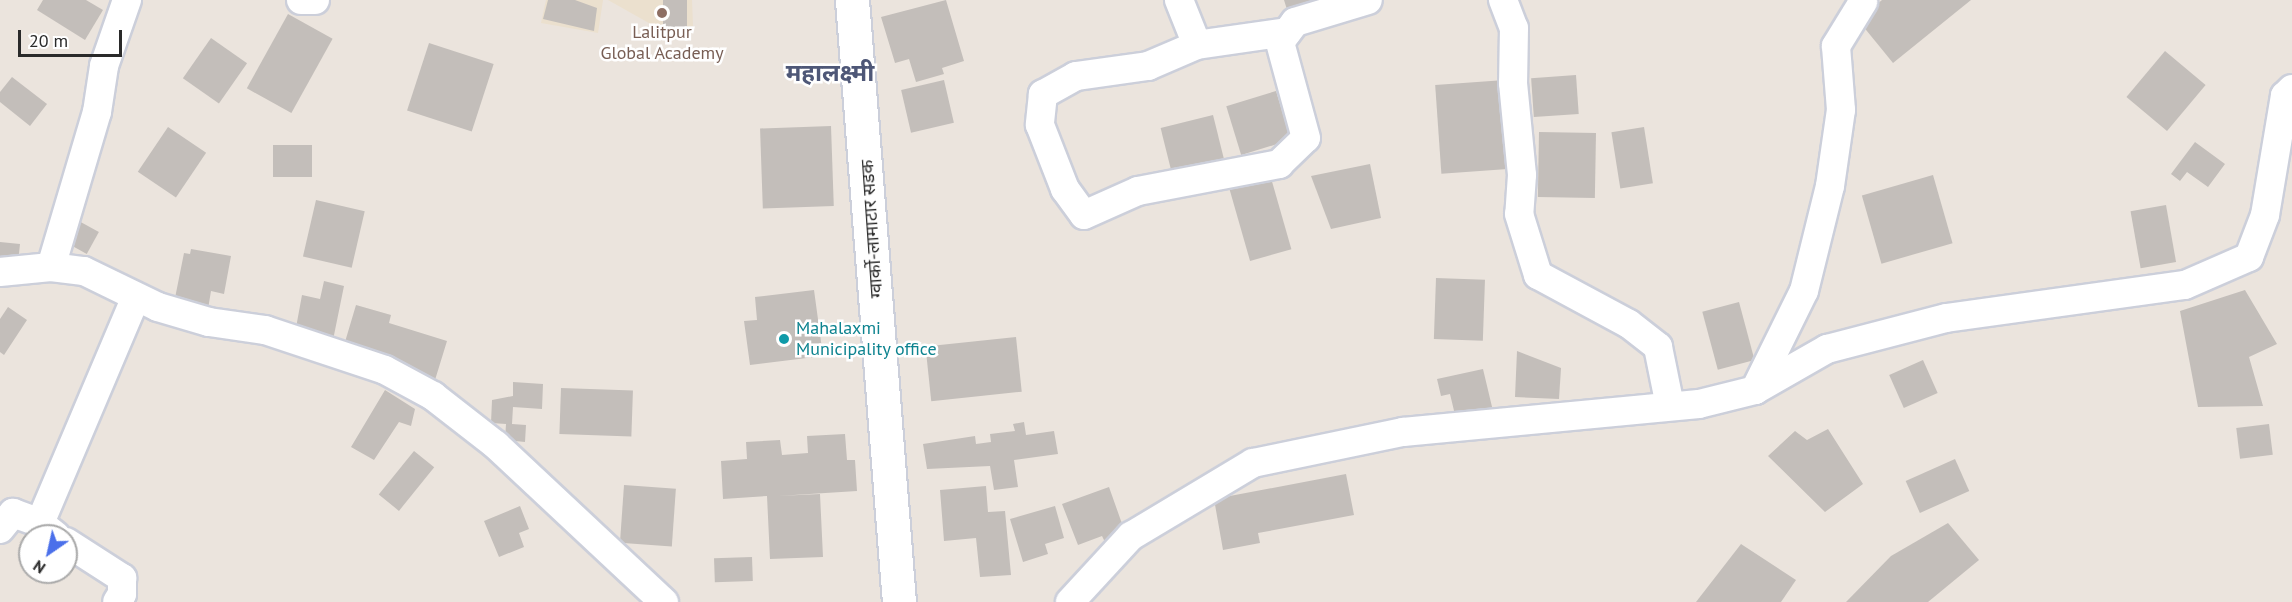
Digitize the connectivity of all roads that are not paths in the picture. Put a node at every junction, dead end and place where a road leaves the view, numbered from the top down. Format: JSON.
{"nodes":[{"id":1,"x":127,"y":0,"type":"edge"},
{"id":2,"x":301,"y":0,"type":"edge"},
{"id":3,"x":315,"y":0,"type":"edge"},
{"id":4,"x":852,"y":0,"type":"edge"},
{"id":5,"x":1179,"y":0,"type":"edge"},
{"id":6,"x":1368,"y":0,"type":"edge"},
{"id":7,"x":1503,"y":0,"type":"edge"},
{"id":8,"x":1863,"y":2,"type":"dead end"},
{"id":9,"x":1287,"y":32,"type":"junction"},
{"id":10,"x":1197,"y":45,"type":"junction"},
{"id":11,"x":2292,"y":88,"type":"edge"},
{"id":12,"x":51,"y":267,"type":"junction"},
{"id":13,"x":0,"y":272,"type":"edge"},
{"id":14,"x":135,"y":299,"type":"junction"},
{"id":15,"x":1755,"y":390,"type":"junction"},
{"id":16,"x":1670,"y":406,"type":"junction"},
{"id":17,"x":36,"y":524,"type":"edge"},
{"id":18,"x":50,"y":524,"type":"edge"},
{"id":19,"x":0,"y":529,"type":"edge"},
{"id":20,"x":78,"y":550,"type":"edge"},
{"id":21,"x":117,"y":602,"type":"edge"},
{"id":22,"x":664,"y":602,"type":"edge"},
{"id":23,"x":899,"y":602,"type":"edge"},
{"id":24,"x":1070,"y":602,"type":"edge"}],
"edges":[{"from":1,"to":12,"type":"street"},
{"from":2,"to":3,"type":"street"},
{"from":4,"to":23,"type":"main road","name":"ग्वार्को-लामाटार सडक"},
{"from":5,"to":10,"type":"street"},
{"from":6,"to":9,"type":"street"},
{"from":7,"to":16,"type":"street"},
{"from":8,"to":15,"type":"street"},
{"from":9,"to":10,"type":"street"},
{"from":9,"to":10,"type":"street"},
{"from":11,"to":15,"type":"street"},
{"from":12,"to":13,"type":"street"},
{"from":12,"to":14,"type":"street"},
{"from":14,"to":18,"type":"street"},
{"from":14,"to":22,"type":"street"},
{"from":15,"to":16,"type":"street"},
{"from":16,"to":24,"type":"street"},
{"from":17,"to":19,"type":"street"},
{"from":20,"to":21,"type":"street"}]}
